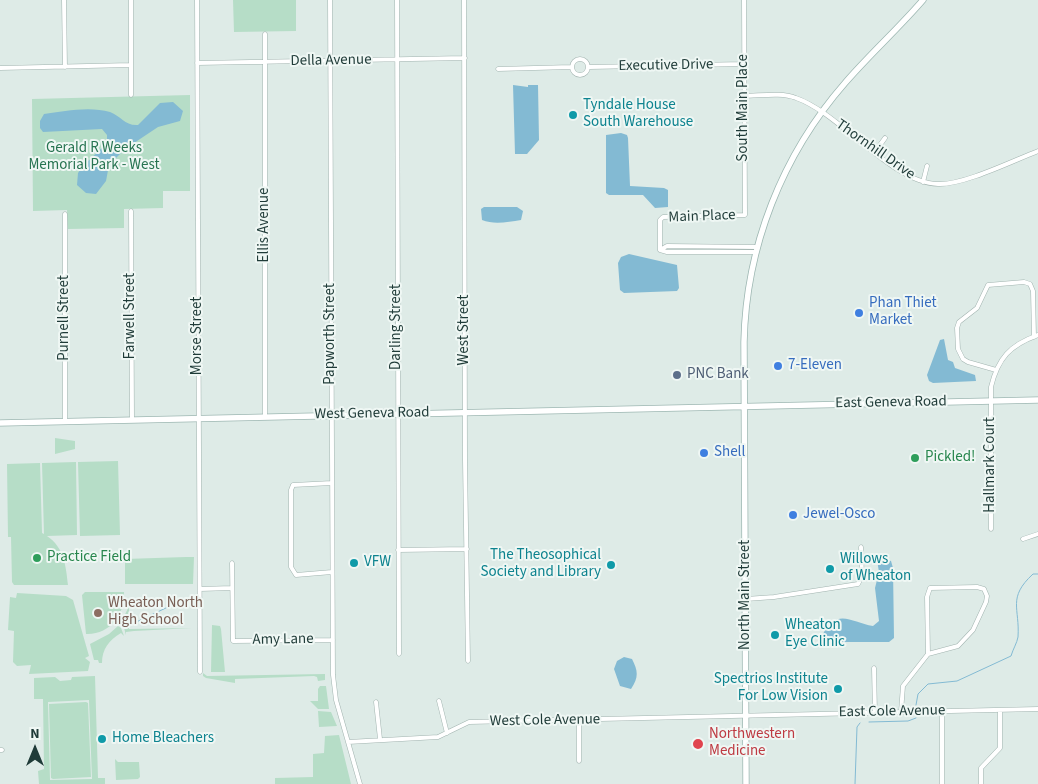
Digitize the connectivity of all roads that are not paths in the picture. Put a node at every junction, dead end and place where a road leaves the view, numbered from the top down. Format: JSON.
{"nodes":[{"id":1,"x":64,"y":0,"type":"edge"},
{"id":2,"x":131,"y":0,"type":"edge"},
{"id":3,"x":197,"y":0,"type":"edge"},
{"id":4,"x":330,"y":0,"type":"edge"},
{"id":5,"x":397,"y":0,"type":"edge"},
{"id":6,"x":464,"y":0,"type":"edge"},
{"id":7,"x":744,"y":0,"type":"edge"},
{"id":8,"x":923,"y":0,"type":"edge"},
{"id":9,"x":265,"y":34,"type":"dead end"},
{"id":10,"x":465,"y":58,"type":"junction"},
{"id":11,"x":330,"y":60,"type":"junction"},
{"id":12,"x":397,"y":60,"type":"junction"},
{"id":13,"x":265,"y":62,"type":"junction"},
{"id":14,"x":197,"y":64,"type":"junction"},
{"id":15,"x":744,"y":64,"type":"junction"},
{"id":16,"x":131,"y":65,"type":"junction"},
{"id":17,"x":65,"y":67,"type":"junction"},
{"id":18,"x":572,"y":67,"type":"junction"},
{"id":19,"x":589,"y":67,"type":"junction"},
{"id":20,"x":0,"y":68,"type":"edge"},
{"id":21,"x":498,"y":69,"type":"dead end"},
{"id":22,"x":131,"y":95,"type":"dead end"},
{"id":23,"x":743,"y":96,"type":"junction"},
{"id":24,"x":822,"y":113,"type":"junction"},
{"id":25,"x":885,"y":138,"type":"dead end"},
{"id":26,"x":1038,"y":150,"type":"edge"},
{"id":27,"x":875,"y":152,"type":"junction"},
{"id":28,"x":927,"y":166,"type":"dead end"},
{"id":29,"x":923,"y":182,"type":"junction"},
{"id":30,"x":131,"y":211,"type":"dead end"},
{"id":31,"x":65,"y":214,"type":"dead end"},
{"id":32,"x":745,"y":216,"type":"joint"},
{"id":33,"x":757,"y":249,"type":"junction"},
{"id":34,"x":1033,"y":291,"type":"junction"},
{"id":35,"x":1038,"y":291,"type":"edge"},
{"id":36,"x":1036,"y":336,"type":"edge"},
{"id":37,"x":996,"y":370,"type":"junction"},
{"id":38,"x":1038,"y":400,"type":"edge"},
{"id":39,"x":991,"y":401,"type":"junction"},
{"id":40,"x":744,"y":406,"type":"junction"},
{"id":41,"x":466,"y":412,"type":"junction"},
{"id":42,"x":398,"y":414,"type":"junction"},
{"id":43,"x":331,"y":415,"type":"junction"},
{"id":44,"x":265,"y":417,"type":"junction"},
{"id":45,"x":198,"y":419,"type":"junction"},
{"id":46,"x":132,"y":420,"type":"junction"},
{"id":47,"x":66,"y":422,"type":"junction"},
{"id":48,"x":0,"y":423,"type":"edge"},
{"id":49,"x":332,"y":483,"type":"junction"},
{"id":50,"x":991,"y":529,"type":"dead end"},
{"id":51,"x":1038,"y":534,"type":"edge"},
{"id":52,"x":1023,"y":539,"type":"dead end"},
{"id":53,"x":861,"y":548,"type":"dead end"},
{"id":54,"x":398,"y":550,"type":"junction"},
{"id":55,"x":467,"y":550,"type":"junction"},
{"id":56,"x":232,"y":563,"type":"dead end"},
{"id":57,"x":332,"y":572,"type":"junction"},
{"id":58,"x":232,"y":588,"type":"junction"},
{"id":59,"x":200,"y":589,"type":"junction"},
{"id":60,"x":746,"y":599,"type":"junction"},
{"id":61,"x":333,"y":640,"type":"junction"},
{"id":62,"x":399,"y":654,"type":"dead end"},
{"id":63,"x":928,"y":654,"type":"junction"},
{"id":64,"x":468,"y":661,"type":"dead end"},
{"id":65,"x":874,"y":668,"type":"dead end"},
{"id":66,"x":200,"y":672,"type":"dead end"},
{"id":67,"x":439,"y":701,"type":"dead end"},
{"id":68,"x":376,"y":702,"type":"dead end"},
{"id":69,"x":1038,"y":709,"type":"edge"},
{"id":70,"x":1000,"y":710,"type":"junction"},
{"id":71,"x":942,"y":711,"type":"junction"},
{"id":72,"x":901,"y":712,"type":"junction"},
{"id":73,"x":875,"y":713,"type":"junction"},
{"id":74,"x":746,"y":716,"type":"junction"},
{"id":75,"x":579,"y":720,"type":"junction"},
{"id":76,"x":447,"y":733,"type":"junction"},
{"id":77,"x":380,"y":739,"type":"junction"},
{"id":78,"x":348,"y":742,"type":"junction"},
{"id":79,"x":579,"y":761,"type":"dead end"},
{"id":80,"x":360,"y":784,"type":"edge"},
{"id":81,"x":746,"y":784,"type":"edge"},
{"id":82,"x":942,"y":784,"type":"edge"},
{"id":83,"x":981,"y":784,"type":"edge"}],
"edges":[{"from":1,"to":17,"type":"street"},
{"from":2,"to":16,"type":"street"},
{"from":3,"to":14,"type":"street","name":"Morse Street"},
{"from":4,"to":11,"type":"street","name":"Papworth Street"},
{"from":5,"to":12,"type":"street","name":"Darling Street"},
{"from":6,"to":10,"type":"street","name":"West Street"},
{"from":7,"to":15,"type":"street","name":"South Main Place"},
{"from":8,"to":24,"type":"main road","name":"North Main Street"},
{"from":9,"to":13,"type":"street","name":"Ellis Avenue"},
{"from":10,"to":12,"type":"street","name":"Della Avenue"},
{"from":10,"to":41,"type":"street","name":"West Street"},
{"from":11,"to":12,"type":"street","name":"Della Avenue"},
{"from":11,"to":13,"type":"street","name":"Della Avenue"},
{"from":11,"to":43,"type":"street","name":"Papworth Street"},
{"from":12,"to":42,"type":"street","name":"Darling Street"},
{"from":13,"to":14,"type":"street","name":"Della Avenue"},
{"from":13,"to":44,"type":"street","name":"Ellis Avenue"},
{"from":14,"to":45,"type":"street","name":"Morse Street"},
{"from":15,"to":19,"type":"street","name":"Executive Drive"},
{"from":15,"to":23,"type":"street","name":"South Main Place"},
{"from":16,"to":17,"type":"street"},
{"from":16,"to":22,"type":"street"},
{"from":17,"to":20,"type":"street"},
{"from":18,"to":19,"type":"street","name":"Executive Drive"},
{"from":18,"to":19,"type":"street","name":"Executive Drive"},
{"from":18,"to":21,"type":"street","name":"Executive Drive"},
{"from":23,"to":24,"type":"street","name":"Thornhill Drive"},
{"from":23,"to":32,"type":"street","name":"South Main Place"},
{"from":24,"to":27,"type":"street","name":"Thornhill Drive"},
{"from":24,"to":33,"type":"main road","name":"North Main Street"},
{"from":25,"to":27,"type":"street"},
{"from":26,"to":29,"type":"street","name":"Thornhill Drive"},
{"from":27,"to":29,"type":"street","name":"Thornhill Drive"},
{"from":28,"to":29,"type":"street"},
{"from":30,"to":46,"type":"street","name":"Farwell Street"},
{"from":31,"to":47,"type":"street","name":"Purnell Street"},
{"from":32,"to":33,"type":"street","name":"Main Place"},
{"from":33,"to":40,"type":"main road","name":"North Main Street"},
{"from":34,"to":35,"type":"street"},
{"from":34,"to":36,"type":"street"},
{"from":34,"to":37,"type":"street"},
{"from":36,"to":37,"type":"street"},
{"from":37,"to":39,"type":"street","name":"Hallmark Court"},
{"from":38,"to":39,"type":"main road","name":"East Geneva Road"},
{"from":39,"to":40,"type":"main road","name":"East Geneva Road"},
{"from":39,"to":50,"type":"street","name":"Hallmark Court"},
{"from":40,"to":41,"type":"main road","name":"West Geneva Road"},
{"from":40,"to":60,"type":"main road","name":"North Main Street"},
{"from":41,"to":42,"type":"main road","name":"West Geneva Road"},
{"from":41,"to":55,"type":"street","name":"West Street"},
{"from":42,"to":43,"type":"main road","name":"West Geneva Road"},
{"from":42,"to":54,"type":"street","name":"Darling Street"},
{"from":43,"to":44,"type":"main road","name":"West Geneva Road"},
{"from":43,"to":49,"type":"street","name":"Papworth Street"},
{"from":44,"to":45,"type":"main road","name":"West Geneva Road"},
{"from":45,"to":46,"type":"main road","name":"West Geneva Road"},
{"from":45,"to":59,"type":"street","name":"Morse Street"},
{"from":46,"to":47,"type":"main road","name":"West Geneva Road"},
{"from":47,"to":48,"type":"main road","name":"West Geneva Road"},
{"from":49,"to":57,"type":"street","name":"Papworth Street"},
{"from":49,"to":57,"type":"street"},
{"from":51,"to":52,"type":"street"},
{"from":53,"to":60,"type":"street"},
{"from":54,"to":55,"type":"street"},
{"from":54,"to":62,"type":"street","name":"Darling Street"},
{"from":55,"to":64,"type":"street","name":"West Street"},
{"from":56,"to":58,"type":"street"},
{"from":57,"to":61,"type":"street","name":"Papworth Street"},
{"from":58,"to":59,"type":"street"},
{"from":58,"to":61,"type":"street","name":"Amy Lane"},
{"from":59,"to":66,"type":"street","name":"Morse Street"},
{"from":60,"to":74,"type":"main road","name":"North Main Street"},
{"from":61,"to":78,"type":"street","name":"Papworth Street"},
{"from":63,"to":63,"type":"street"},
{"from":63,"to":72,"type":"street"},
{"from":65,"to":73,"type":"street"},
{"from":67,"to":76,"type":"street"},
{"from":68,"to":77,"type":"street"},
{"from":69,"to":70,"type":"street","name":"East Cole Avenue"},
{"from":70,"to":71,"type":"street","name":"East Cole Avenue"},
{"from":70,"to":83,"type":"street"},
{"from":71,"to":72,"type":"street","name":"East Cole Avenue"},
{"from":71,"to":82,"type":"street"},
{"from":72,"to":73,"type":"street","name":"East Cole Avenue"},
{"from":73,"to":74,"type":"street","name":"East Cole Avenue"},
{"from":74,"to":75,"type":"street","name":"West Cole Avenue"},
{"from":74,"to":81,"type":"main road","name":"North Main Street"},
{"from":75,"to":76,"type":"street","name":"West Cole Avenue"},
{"from":75,"to":79,"type":"street"},
{"from":76,"to":77,"type":"street","name":"West Cole Avenue"},
{"from":77,"to":78,"type":"street","name":"West Cole Avenue"},
{"from":78,"to":80,"type":"street","name":"Papworth Street"}]}
